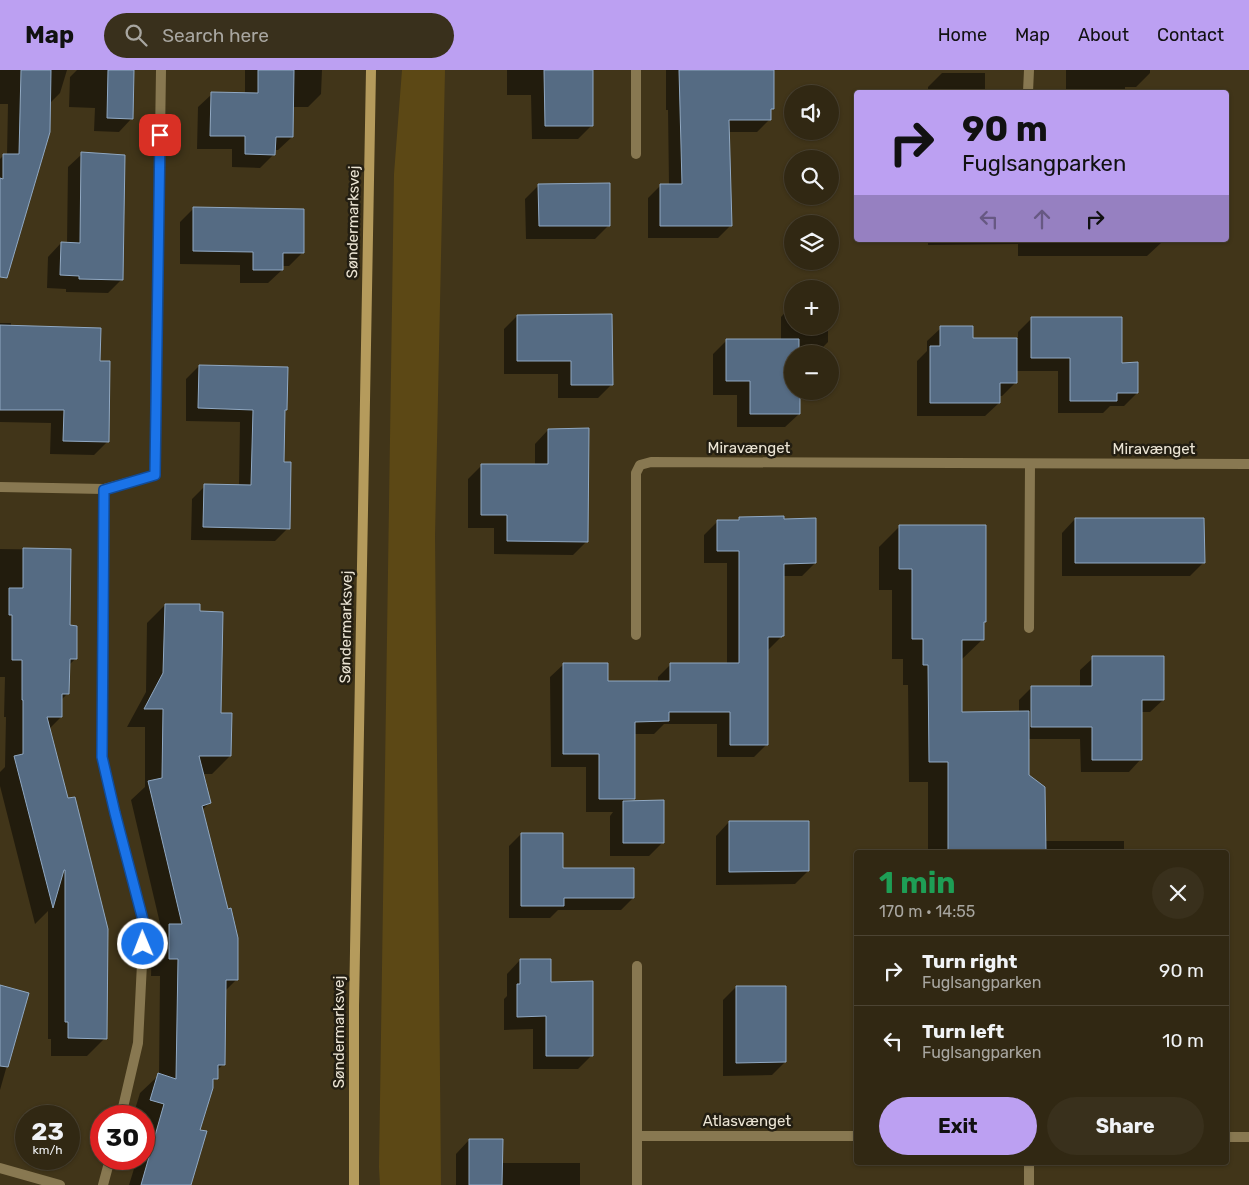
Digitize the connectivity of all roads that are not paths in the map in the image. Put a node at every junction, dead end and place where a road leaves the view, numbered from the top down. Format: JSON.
{"nodes":[{"id":1,"x":161,"y":70,"type":"edge"},
{"id":2,"x":371,"y":70,"type":"edge"},
{"id":3,"x":636,"y":70,"type":"edge"},
{"id":4,"x":1028,"y":70,"type":"edge"},
{"id":5,"x":1028,"y":90,"type":"edge"},
{"id":6,"x":636,"y":154,"type":"dead end"},
{"id":7,"x":1030,"y":464,"type":"junction"},
{"id":8,"x":1249,"y":464,"type":"edge"},
{"id":9,"x":0,"y":487,"type":"edge"},
{"id":10,"x":104,"y":490,"type":"junction"},
{"id":11,"x":1029,"y":628,"type":"dead end"},
{"id":12,"x":636,"y":635,"type":"dead end"},
{"id":13,"x":637,"y":966,"type":"dead end"},
{"id":14,"x":124,"y":1105,"type":"edge"},
{"id":15,"x":637,"y":1136,"type":"junction"},
{"id":16,"x":854,"y":1136,"type":"edge"},
{"id":17,"x":1229,"y":1137,"type":"edge"},
{"id":18,"x":1249,"y":1137,"type":"edge"},
{"id":19,"x":1029,"y":1165,"type":"edge"},
{"id":20,"x":0,"y":1168,"type":"edge"},
{"id":21,"x":107,"y":1170,"type":"edge"},
{"id":22,"x":60,"y":1185,"type":"edge"},
{"id":23,"x":103,"y":1185,"type":"edge"},
{"id":24,"x":354,"y":1185,"type":"edge"},
{"id":25,"x":637,"y":1185,"type":"edge"},
{"id":26,"x":1029,"y":1185,"type":"edge"}],
"edges":[{"from":1,"to":10,"type":"street"},
{"from":2,"to":24,"type":"street","name":"Søndermarksvej"},
{"from":3,"to":6,"type":"street"},
{"from":4,"to":5,"type":"street"},
{"from":7,"to":8,"type":"street","name":"Miravænget"},
{"from":7,"to":11,"type":"street"},
{"from":7,"to":12,"type":"street","name":"Miravænget"},
{"from":9,"to":10,"type":"street"},
{"from":10,"to":14,"type":"street"},
{"from":13,"to":15,"type":"street"},
{"from":15,"to":16,"type":"street","name":"Atlasvænget"},
{"from":15,"to":25,"type":"street"},
{"from":17,"to":18,"type":"street"},
{"from":19,"to":26,"type":"street"},
{"from":20,"to":22,"type":"street"},
{"from":21,"to":23,"type":"street"}]}
